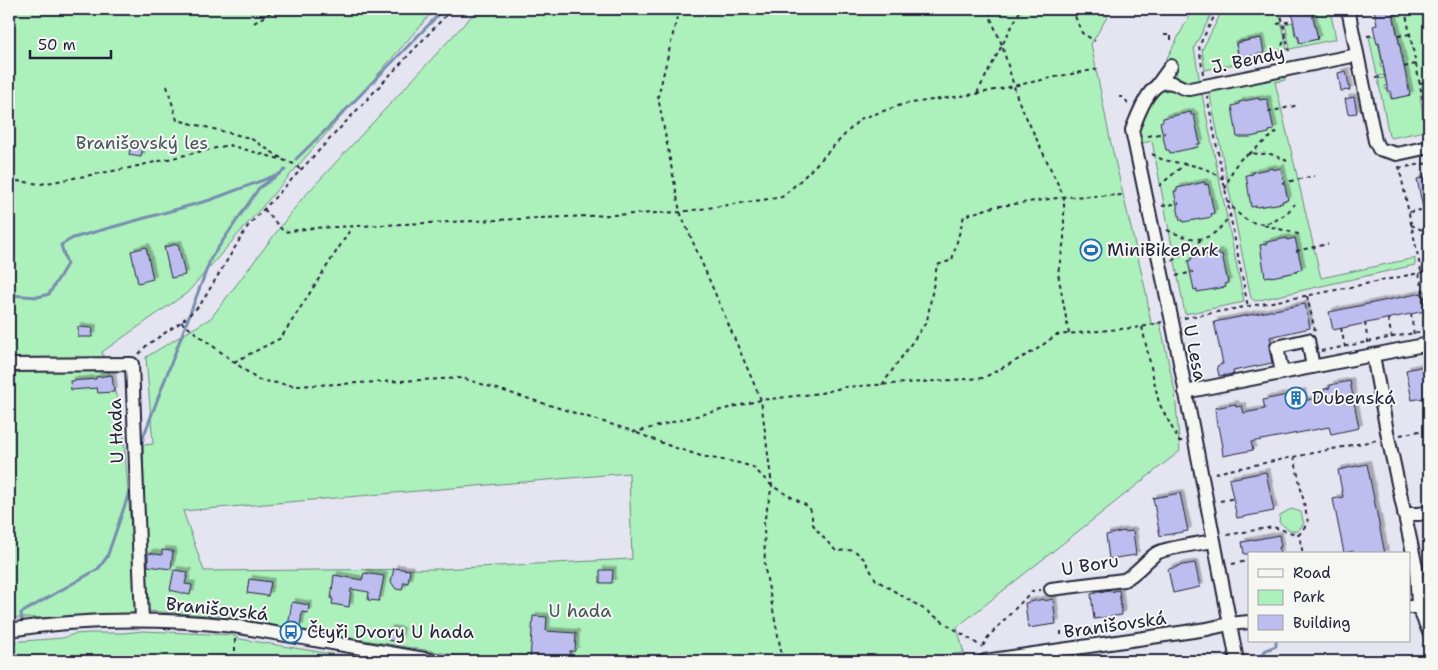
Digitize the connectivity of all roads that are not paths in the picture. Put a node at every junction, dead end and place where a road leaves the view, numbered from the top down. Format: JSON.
{"nodes":[{"id":1,"x":1348,"y":9,"type":"edge"},
{"id":2,"x":1357,"y":55,"type":"junction"},
{"id":3,"x":1171,"y":66,"type":"dead end"},
{"id":4,"x":1154,"y":88,"type":"junction"},
{"id":5,"x":1429,"y":147,"type":"edge"},
{"id":6,"x":1423,"y":346,"type":"edge"},
{"id":7,"x":1373,"y":356,"type":"junction"},
{"id":8,"x":9,"y":365,"type":"edge"},
{"id":9,"x":1313,"y":367,"type":"junction"},
{"id":10,"x":1282,"y":373,"type":"junction"},
{"id":11,"x":1185,"y":392,"type":"junction"},
{"id":12,"x":1429,"y":512,"type":"edge"},
{"id":13,"x":1404,"y":514,"type":"junction"},
{"id":14,"x":1214,"y":540,"type":"junction"},
{"id":15,"x":1050,"y":589,"type":"road end"},
{"id":16,"x":1419,"y":607,"type":"edge"},
{"id":17,"x":142,"y":620,"type":"junction"},
{"id":18,"x":1248,"y":622,"type":"edge"},
{"id":19,"x":1229,"y":624,"type":"junction"},
{"id":20,"x":9,"y":630,"type":"edge"},
{"id":21,"x":1429,"y":632,"type":"edge"},
{"id":22,"x":436,"y":661,"type":"edge"},
{"id":23,"x":985,"y":661,"type":"edge"},
{"id":24,"x":1237,"y":661,"type":"edge"}],
"edges":[{"from":1,"to":2,"type":"street"},
{"from":2,"to":4,"type":"street","name":"J. Bendy"},
{"from":2,"to":5,"type":"street"},
{"from":3,"to":4,"type":"street","name":"U Lesa"},
{"from":4,"to":11,"type":"street","name":"U Lesa"},
{"from":6,"to":7,"type":"street"},
{"from":7,"to":9,"type":"street"},
{"from":7,"to":13,"type":"street"},
{"from":8,"to":17,"type":"street","name":"U Hada"},
{"from":9,"to":10,"type":"street"},
{"from":9,"to":10,"type":"street"},
{"from":10,"to":11,"type":"street"},
{"from":11,"to":14,"type":"street","name":"U Lesa"},
{"from":12,"to":13,"type":"street"},
{"from":13,"to":16,"type":"street"},
{"from":14,"to":15,"type":"street","name":"U Boru"},
{"from":14,"to":19,"type":"street","name":"U Lesa"},
{"from":16,"to":21,"type":"street"},
{"from":17,"to":20,"type":"street","name":"Branišovská"},
{"from":17,"to":22,"type":"street","name":"Branišovská"},
{"from":18,"to":19,"type":"street","name":"Branišovská"},
{"from":19,"to":23,"type":"street","name":"Branišovská"},
{"from":19,"to":24,"type":"street","name":"U Lesa"}]}
